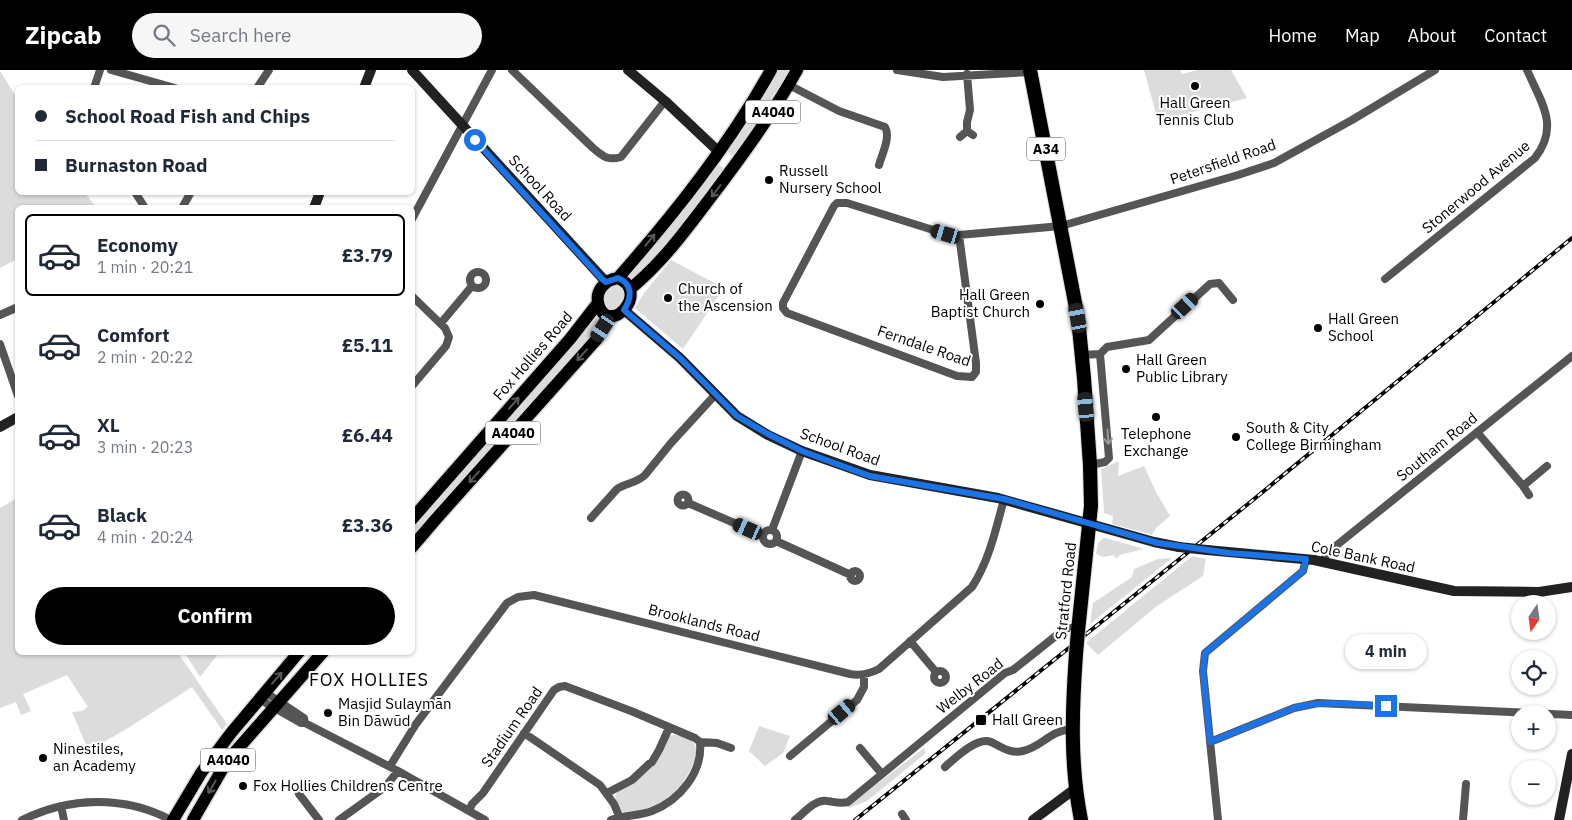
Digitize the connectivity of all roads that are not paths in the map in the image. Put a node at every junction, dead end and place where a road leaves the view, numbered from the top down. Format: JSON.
{"nodes":[{"id":1,"x":100,"y":70,"type":"edge"},
{"id":2,"x":111,"y":70,"type":"edge"},
{"id":3,"x":269,"y":70,"type":"edge"},
{"id":4,"x":371,"y":70,"type":"edge"},
{"id":5,"x":412,"y":70,"type":"edge"},
{"id":6,"x":492,"y":70,"type":"edge"},
{"id":7,"x":512,"y":70,"type":"edge"},
{"id":8,"x":628,"y":70,"type":"edge"},
{"id":9,"x":771,"y":70,"type":"edge"},
{"id":10,"x":797,"y":70,"type":"edge"},
{"id":11,"x":897,"y":70,"type":"edge"},
{"id":12,"x":1435,"y":70,"type":"edge"},
{"id":13,"x":1528,"y":70,"type":"edge"},
{"id":14,"x":1031,"y":71,"type":"edge"},
{"id":15,"x":967,"y":74,"type":"junction"},
{"id":16,"x":95,"y":85,"type":"edge"},
{"id":17,"x":164,"y":85,"type":"edge"},
{"id":18,"x":259,"y":85,"type":"edge"},
{"id":19,"x":365,"y":85,"type":"edge"},
{"id":20,"x":789,"y":85,"type":"junction"},
{"id":21,"x":665,"y":101,"type":"junction"},
{"id":22,"x":462,"y":126,"type":"junction"},
{"id":23,"x":960,"y":138,"type":"dead end"},
{"id":24,"x":719,"y":152,"type":"junction"},
{"id":25,"x":736,"y":164,"type":"junction"},
{"id":26,"x":879,"y":165,"type":"dead end"},
{"id":27,"x":415,"y":213,"type":"edge"},
{"id":28,"x":1061,"y":226,"type":"junction"},
{"id":29,"x":959,"y":235,"type":"junction"},
{"id":30,"x":618,"y":278,"type":"junction"},
{"id":31,"x":1385,"y":279,"type":"dead end"},
{"id":32,"x":606,"y":282,"type":"junction"},
{"id":33,"x":472,"y":286,"type":"dead end"},
{"id":34,"x":630,"y":289,"type":"junction"},
{"id":35,"x":415,"y":299,"type":"edge"},
{"id":36,"x":1233,"y":300,"type":"dead end"},
{"id":37,"x":598,"y":303,"type":"junction"},
{"id":38,"x":15,"y":308,"type":"edge"},
{"id":39,"x":624,"y":310,"type":"junction"},
{"id":40,"x":787,"y":313,"type":"joint"},
{"id":41,"x":0,"y":315,"type":"edge"},
{"id":42,"x":611,"y":316,"type":"junction"},
{"id":43,"x":442,"y":323,"type":"junction"},
{"id":44,"x":0,"y":344,"type":"edge"},
{"id":45,"x":1100,"y":354,"type":"junction"},
{"id":46,"x":1081,"y":355,"type":"junction"},
{"id":47,"x":1572,"y":356,"type":"edge"},
{"id":48,"x":415,"y":382,"type":"edge"},
{"id":49,"x":15,"y":387,"type":"edge"},
{"id":50,"x":715,"y":395,"type":"junction"},
{"id":51,"x":15,"y":419,"type":"edge"},
{"id":52,"x":0,"y":428,"type":"edge"},
{"id":53,"x":1477,"y":432,"type":"junction"},
{"id":54,"x":802,"y":451,"type":"junction"},
{"id":55,"x":1090,"y":465,"type":"junction"},
{"id":56,"x":1547,"y":466,"type":"dead end"},
{"id":57,"x":1523,"y":486,"type":"junction"},
{"id":58,"x":1530,"y":495,"type":"dead end"},
{"id":59,"x":1004,"y":499,"type":"junction"},
{"id":60,"x":688,"y":503,"type":"dead end"},
{"id":61,"x":415,"y":516,"type":"edge"},
{"id":62,"x":591,"y":518,"type":"dead end"},
{"id":63,"x":1090,"y":525,"type":"junction"},
{"id":64,"x":772,"y":530,"type":"junction"},
{"id":65,"x":762,"y":535,"type":"junction"},
{"id":66,"x":776,"y":541,"type":"junction"},
{"id":67,"x":415,"y":543,"type":"edge"},
{"id":68,"x":1306,"y":559,"type":"junction"},
{"id":69,"x":1323,"y":562,"type":"junction"},
{"id":70,"x":851,"y":575,"type":"dead end"},
{"id":71,"x":1572,"y":587,"type":"edge"},
{"id":72,"x":1079,"y":630,"type":"junction"},
{"id":73,"x":910,"y":641,"type":"junction"},
{"id":74,"x":296,"y":655,"type":"edge"},
{"id":75,"x":320,"y":655,"type":"edge"},
{"id":76,"x":936,"y":672,"type":"dead end"},
{"id":77,"x":864,"y":675,"type":"junction"},
{"id":78,"x":262,"y":696,"type":"junction"},
{"id":79,"x":277,"y":706,"type":"junction"},
{"id":80,"x":1572,"y":715,"type":"edge"},
{"id":81,"x":669,"y":728,"type":"junction"},
{"id":82,"x":1072,"y":729,"type":"junction"},
{"id":83,"x":524,"y":733,"type":"junction"},
{"id":84,"x":792,"y":741,"type":"dead end"},
{"id":85,"x":700,"y":742,"type":"junction"},
{"id":86,"x":1210,"y":742,"type":"junction"},
{"id":87,"x":731,"y":748,"type":"dead end"},
{"id":88,"x":860,"y":748,"type":"dead end"},
{"id":89,"x":798,"y":749,"type":"junction"},
{"id":90,"x":1572,"y":754,"type":"edge"},
{"id":91,"x":790,"y":756,"type":"dead end"},
{"id":92,"x":390,"y":766,"type":"junction"},
{"id":93,"x":945,"y":767,"type":"dead end"},
{"id":94,"x":398,"y":771,"type":"junction"},
{"id":95,"x":882,"y":774,"type":"junction"},
{"id":96,"x":1466,"y":784,"type":"dead end"},
{"id":97,"x":1076,"y":788,"type":"junction"},
{"id":98,"x":607,"y":793,"type":"junction"},
{"id":99,"x":299,"y":794,"type":"dead end"},
{"id":100,"x":61,"y":806,"type":"junction"},
{"id":101,"x":469,"y":811,"type":"junction"},
{"id":102,"x":619,"y":816,"type":"junction"},
{"id":103,"x":22,"y":820,"type":"edge"},
{"id":104,"x":64,"y":820,"type":"edge"},
{"id":105,"x":172,"y":820,"type":"edge"},
{"id":106,"x":193,"y":820,"type":"edge"},
{"id":107,"x":319,"y":820,"type":"edge"},
{"id":108,"x":339,"y":820,"type":"edge"},
{"id":109,"x":485,"y":820,"type":"edge"},
{"id":110,"x":611,"y":820,"type":"edge"},
{"id":111,"x":795,"y":820,"type":"edge"},
{"id":112,"x":1033,"y":820,"type":"edge"},
{"id":113,"x":1081,"y":820,"type":"edge"},
{"id":114,"x":1218,"y":820,"type":"edge"},
{"id":115,"x":1463,"y":820,"type":"edge"},
{"id":116,"x":1559,"y":820,"type":"edge"}],
"edges":[{"from":1,"to":16,"type":"street"},
{"from":2,"to":17,"type":"street"},
{"from":3,"to":18,"type":"street"},
{"from":4,"to":19,"type":"main road"},
{"from":5,"to":22,"type":"main road","name":"School Road"},
{"from":6,"to":22,"type":"street"},
{"from":7,"to":21,"type":"street"},
{"from":8,"to":21,"type":"main road"},
{"from":9,"to":24,"type":"main road","number":"A4040"},
{"from":10,"to":20,"type":"main road","number":"A4040"},
{"from":11,"to":15,"type":"street"},
{"from":12,"to":28,"type":"street","name":"Petersfield Road"},
{"from":13,"to":31,"type":"street","name":"Stonerwood Avenue"},
{"from":14,"to":15,"type":"street"},
{"from":14,"to":28,"type":"highway","name":"Stratford Road","number":"A34"},
{"from":15,"to":23,"type":"street"},
{"from":20,"to":25,"type":"main road","number":"A4040"},
{"from":20,"to":26,"type":"street"},
{"from":21,"to":24,"type":"main road"},
{"from":22,"to":27,"type":"street"},
{"from":22,"to":32,"type":"main road","name":"School Road"},
{"from":24,"to":25,"type":"main road"},
{"from":30,"to":24,"type":"main road","number":"A4040","one_way":true},
{"from":25,"to":34,"type":"main road","number":"A4040","one_way":true},
{"from":28,"to":29,"type":"street","name":"Petersfield Road"},
{"from":28,"to":46,"type":"highway","name":"Stratford Road","number":"A34"},
{"from":29,"to":40,"type":"street","name":"Petersfield Road"},
{"from":29,"to":40,"type":"street","name":"Ferndale Road"},
{"from":30,"to":32,"type":"main road"},
{"from":30,"to":34,"type":"main road"},
{"from":32,"to":37,"type":"main road"},
{"from":33,"to":43,"type":"street"},
{"from":34,"to":39,"type":"main road"},
{"from":35,"to":43,"type":"street"},
{"from":36,"to":45,"type":"street"},
{"from":37,"to":42,"type":"main road"},
{"from":61,"to":37,"type":"main road","name":"Fox Hollies Road","number":"A4040","one_way":true},
{"from":38,"to":41,"type":"street"},
{"from":39,"to":42,"type":"main road"},
{"from":39,"to":50,"type":"main road","name":"School Road"},
{"from":42,"to":67,"type":"main road","number":"A4040","one_way":true},
{"from":43,"to":48,"type":"street"},
{"from":44,"to":49,"type":"street"},
{"from":45,"to":46,"type":"street"},
{"from":45,"to":55,"type":"street","one_way":true},
{"from":46,"to":55,"type":"highway","name":"Stratford Road","number":"A34"},
{"from":47,"to":53,"type":"street","name":"Southam Road"},
{"from":50,"to":54,"type":"main road","name":"School Road"},
{"from":50,"to":62,"type":"street"},
{"from":51,"to":52,"type":"main road"},
{"from":53,"to":57,"type":"street"},
{"from":53,"to":69,"type":"street","name":"Southam Road"},
{"from":54,"to":59,"type":"main road","name":"School Road"},
{"from":54,"to":64,"type":"street"},
{"from":55,"to":63,"type":"highway","name":"Stratford Road","number":"A34"},
{"from":56,"to":57,"type":"street"},
{"from":57,"to":58,"type":"street"},
{"from":59,"to":63,"type":"main road","name":"School Road"},
{"from":59,"to":73,"type":"street"},
{"from":60,"to":65,"type":"street"},
{"from":63,"to":68,"type":"main road","name":"Cole Bank Road","bridge":true},
{"from":63,"to":72,"type":"highway","name":"Stratford Road","number":"A34"},
{"from":64,"to":65,"type":"street"},
{"from":64,"to":66,"type":"street"},
{"from":65,"to":66,"type":"street"},
{"from":66,"to":70,"type":"street"},
{"from":68,"to":69,"type":"main road","name":"Cole Bank Road"},
{"from":68,"to":86,"type":"street"},
{"from":69,"to":71,"type":"main road","name":"Cole Bank Road"},
{"from":72,"to":82,"type":"highway","name":"Stratford Road","number":"A34","bridge":true},
{"from":72,"to":95,"type":"street","name":"Welby Road"},
{"from":73,"to":76,"type":"street"},
{"from":73,"to":77,"type":"street"},
{"from":78,"to":74,"type":"main road","number":"A4040","one_way":true},
{"from":75,"to":79,"type":"main road","number":"A4040"},
{"from":77,"to":89,"type":"street"},
{"from":77,"to":92,"type":"street","name":"Brooklands Road"},
{"from":78,"to":79,"type":"street"},
{"from":78,"to":105,"type":"main road","number":"A4040"},
{"from":79,"to":92,"type":"street"},
{"from":79,"to":106,"type":"main road","number":"A4040","one_way":true},
{"from":80,"to":86,"type":"street"},
{"from":81,"to":83,"type":"street","name":"Stadium Road"},
{"from":81,"to":85,"type":"street","name":"Stadium Road"},
{"from":81,"to":98,"type":"street"},
{"from":82,"to":93,"type":"street"},
{"from":82,"to":97,"type":"highway","name":"Stratford Road","number":"A34"},
{"from":83,"to":98,"type":"street"},
{"from":83,"to":101,"type":"street","name":"Stadium Road"},
{"from":84,"to":89,"type":"street"},
{"from":85,"to":87,"type":"street","name":"Stadium Road"},
{"from":85,"to":102,"type":"street"},
{"from":86,"to":114,"type":"street"},
{"from":88,"to":95,"type":"street"},
{"from":89,"to":91,"type":"street"},
{"from":90,"to":116,"type":"main road"},
{"from":92,"to":94,"type":"street"},
{"from":94,"to":101,"type":"street"},
{"from":94,"to":108,"type":"street"},
{"from":95,"to":111,"type":"street","name":"Welby Road"},
{"from":96,"to":115,"type":"street"},
{"from":97,"to":112,"type":"main road"},
{"from":97,"to":113,"type":"highway","name":"Stratford Road","number":"A34"},
{"from":98,"to":102,"type":"street"},
{"from":99,"to":107,"type":"street"},
{"from":100,"to":103,"type":"street"},
{"from":100,"to":104,"type":"street"},
{"from":100,"to":105,"type":"street"},
{"from":101,"to":109,"type":"street"},
{"from":102,"to":110,"type":"street"}]}
